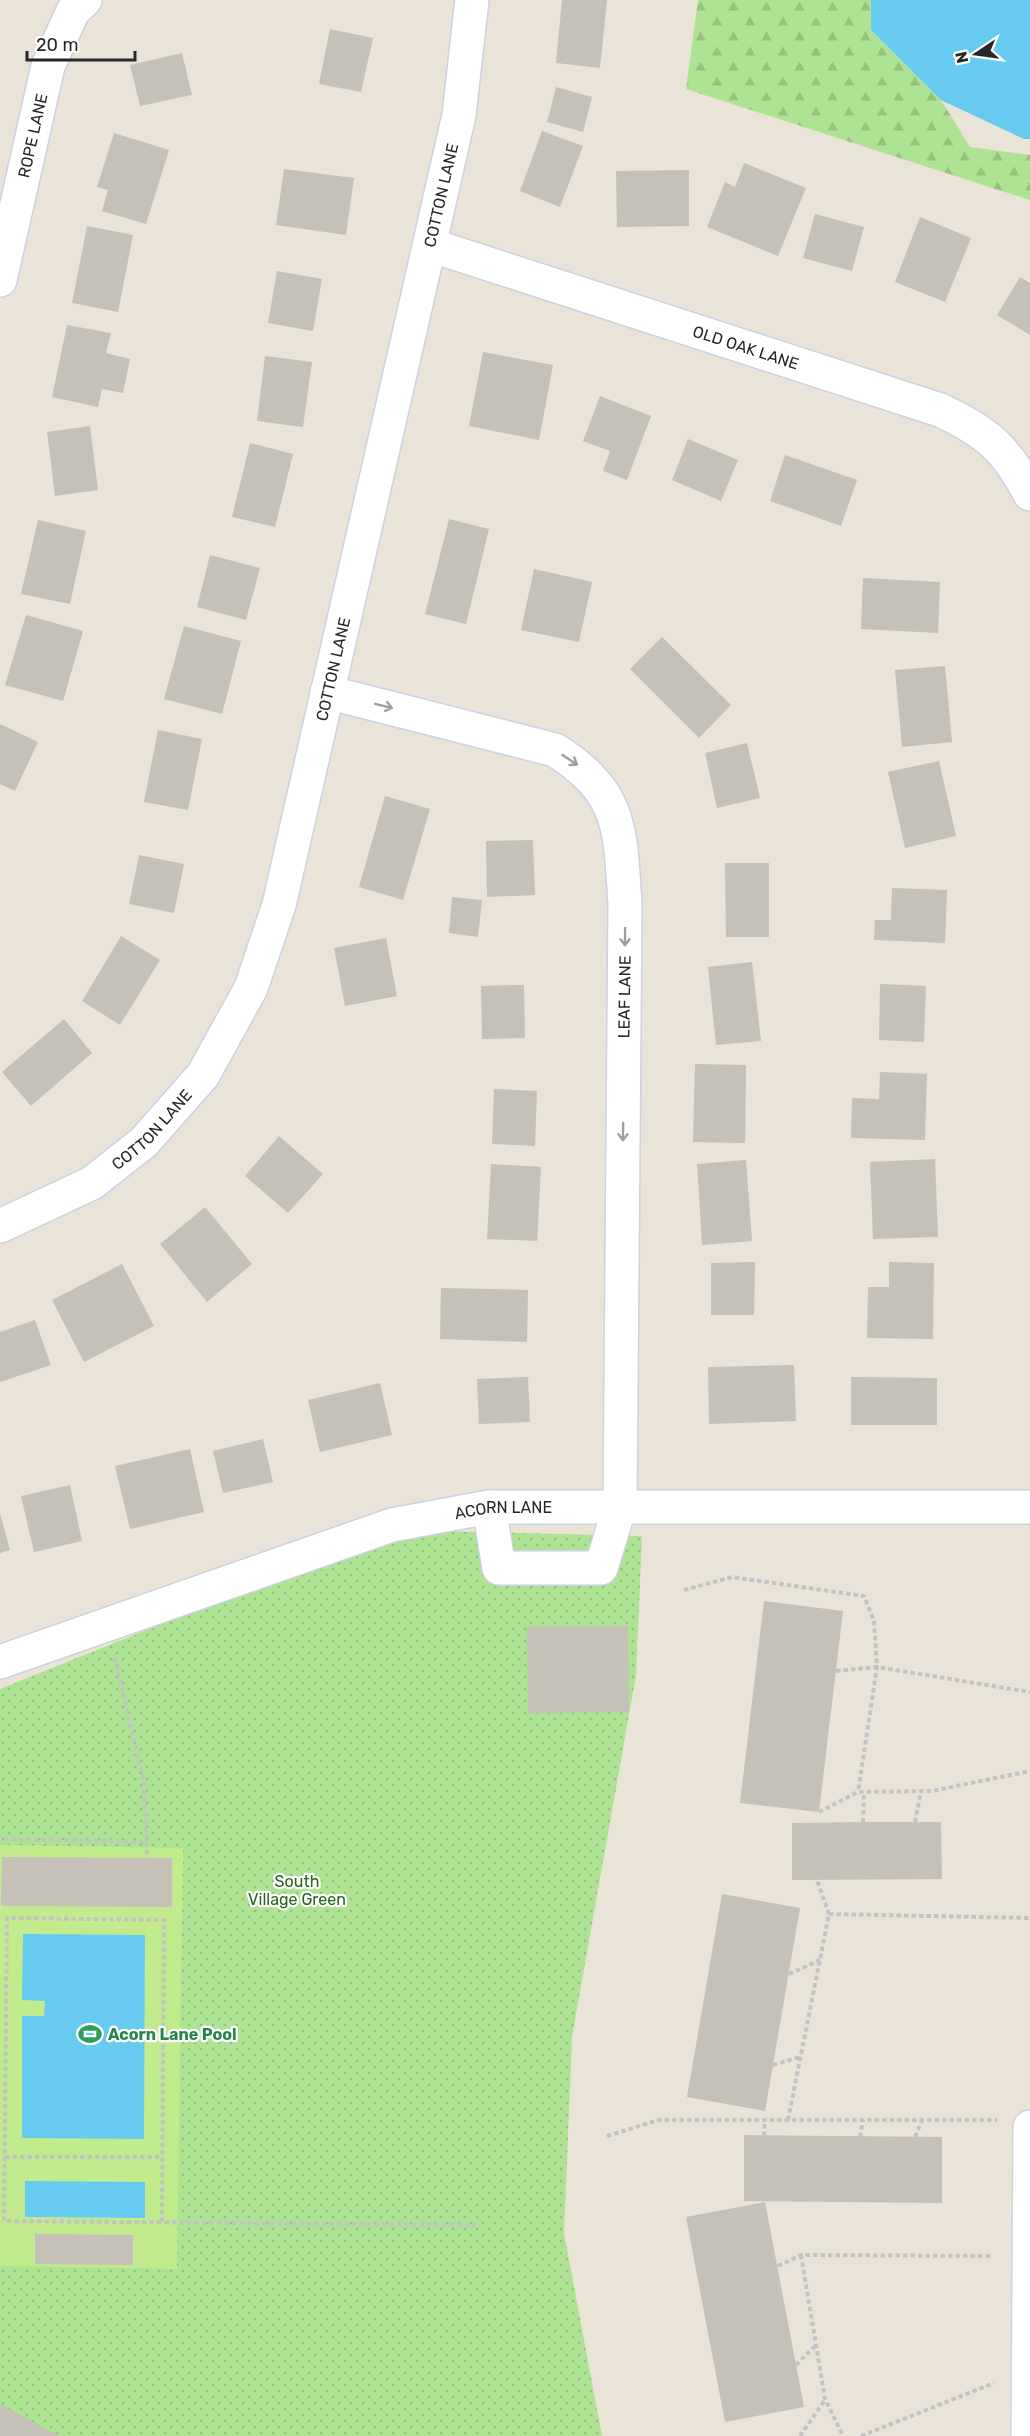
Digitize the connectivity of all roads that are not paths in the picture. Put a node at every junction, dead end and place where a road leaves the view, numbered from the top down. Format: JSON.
{"nodes":[{"id":1,"x":85,"y":0,"type":"edge"},
{"id":2,"x":472,"y":0,"type":"edge"},
{"id":3,"x":430,"y":244,"type":"junction"},
{"id":4,"x":0,"y":280,"type":"edge"},
{"id":5,"x":1030,"y":494,"type":"edge"},
{"id":6,"x":327,"y":692,"type":"junction"},
{"id":7,"x":0,"y":1226,"type":"edge"},
{"id":8,"x":620,"y":1506,"type":"junction"},
{"id":9,"x":489,"y":1507,"type":"junction"},
{"id":10,"x":1030,"y":1507,"type":"edge"},
{"id":11,"x":0,"y":1662,"type":"edge"},
{"id":12,"x":1018,"y":2124,"type":"edge"},
{"id":13,"x":1029,"y":2256,"type":"edge"},
{"id":14,"x":1028,"y":2436,"type":"edge"}],
"edges":[{"from":1,"to":4,"type":"street","name":"ROPE LANE"},
{"from":2,"to":3,"type":"street","name":"COTTON LANE"},
{"from":3,"to":5,"type":"street","name":"OLD OAK LANE"},
{"from":3,"to":6,"type":"street","name":"COTTON LANE"},
{"from":6,"to":7,"type":"street","name":"COTTON LANE"},
{"from":6,"to":8,"type":"street","name":"LEAF LANE","one_way":true},
{"from":8,"to":9,"type":"street","name":"ACORN LANE"},
{"from":8,"to":9,"type":"street","name":"LEAF LANE"},
{"from":8,"to":10,"type":"street","name":"ACORN LANE"},
{"from":9,"to":11,"type":"street","name":"ACORN LANE"},
{"from":12,"to":13,"type":"street"},
{"from":13,"to":14,"type":"street"}]}
